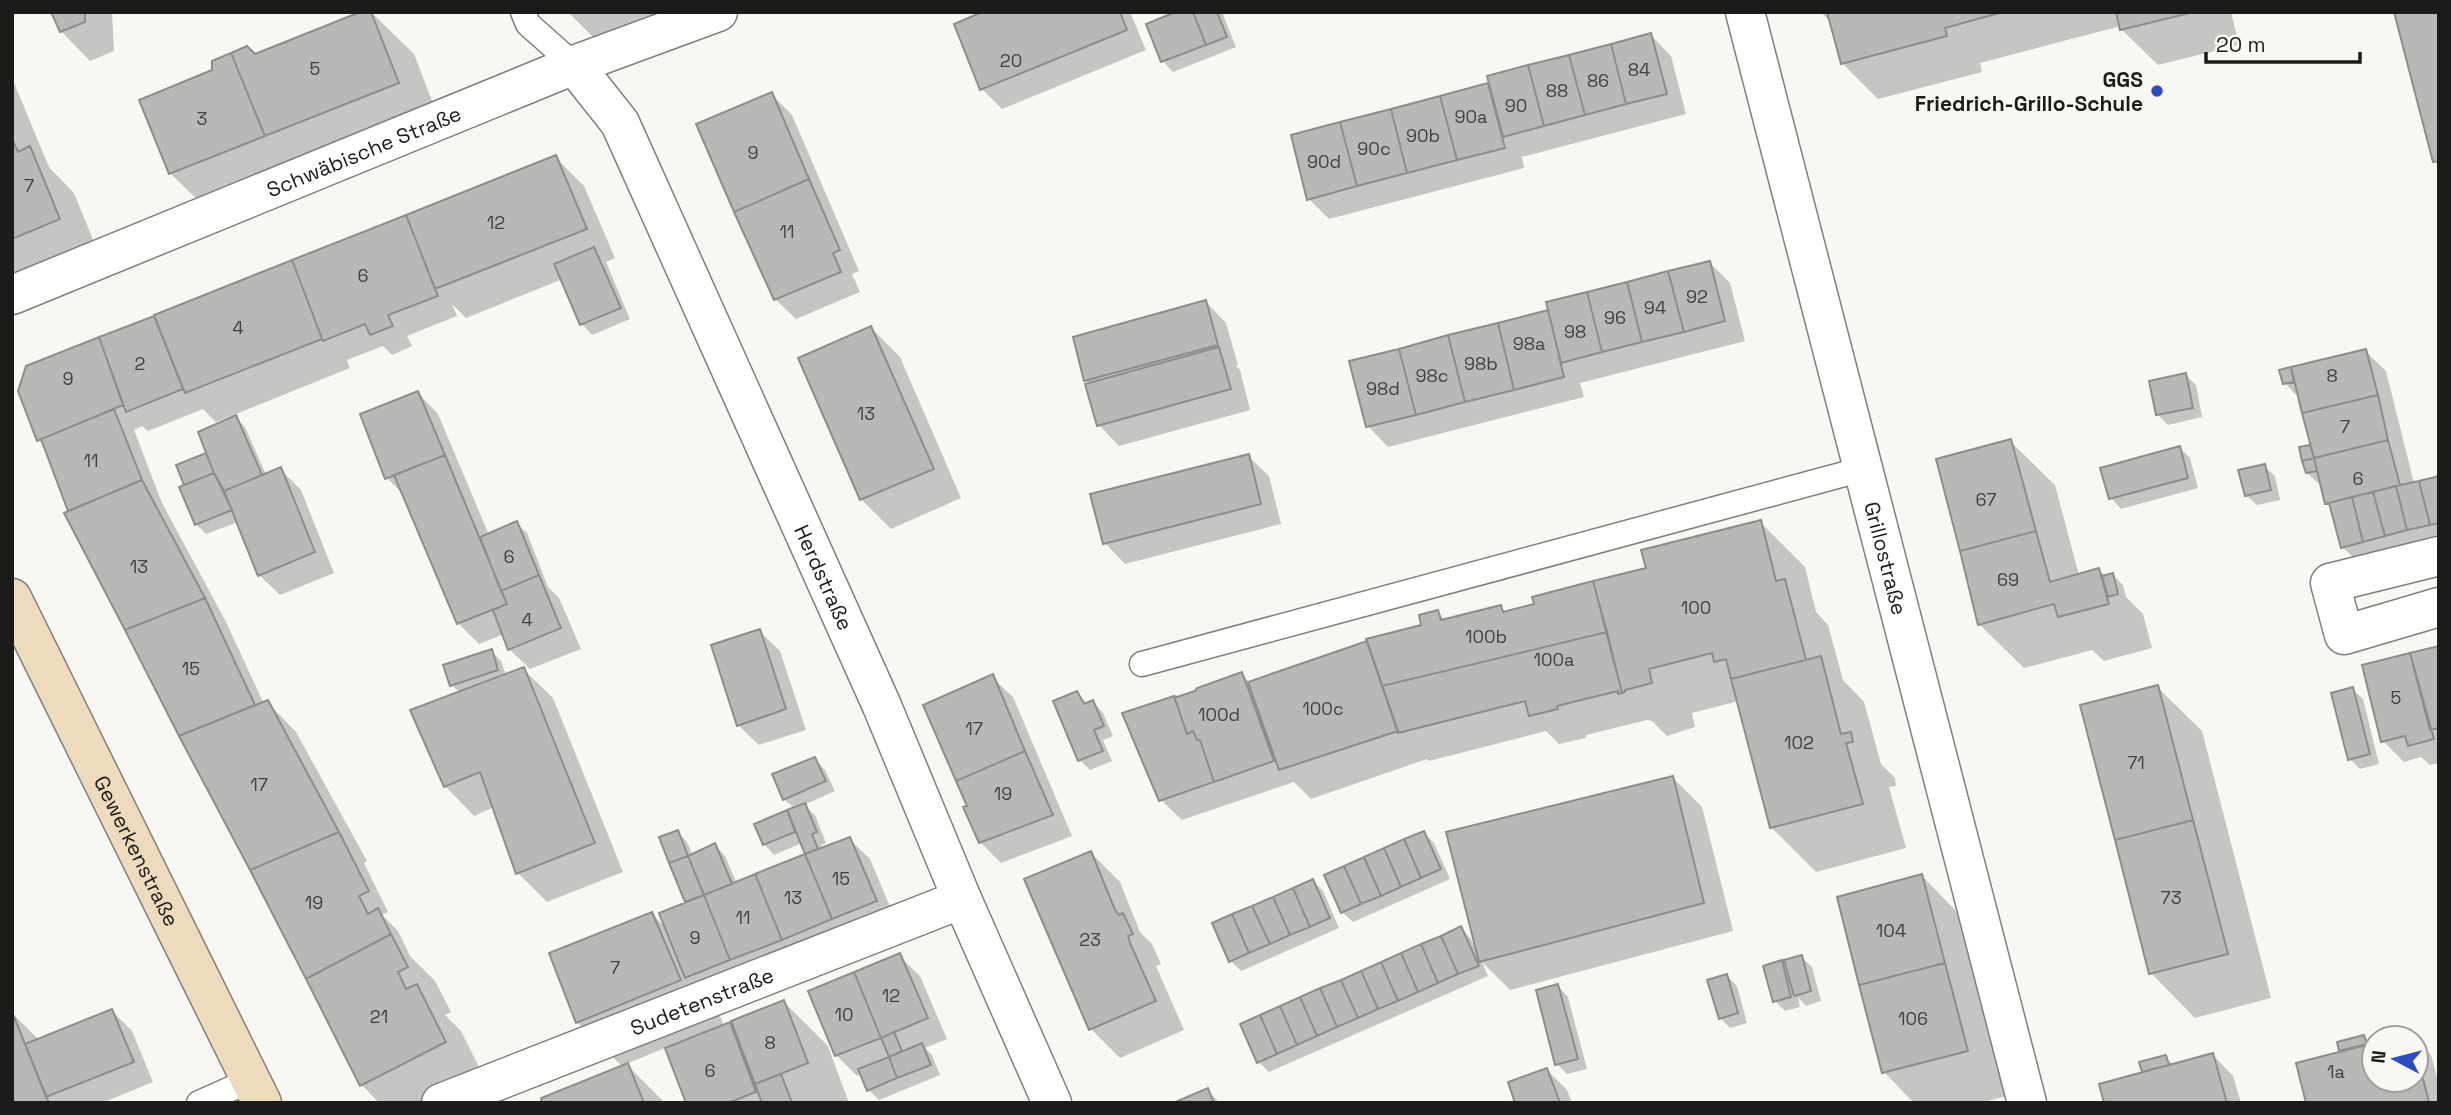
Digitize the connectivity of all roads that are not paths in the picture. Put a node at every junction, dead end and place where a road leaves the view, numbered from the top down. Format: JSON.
{"nodes":[{"id":1,"x":523,"y":12,"type":"edge"},
{"id":2,"x":718,"y":12,"type":"edge"},
{"id":3,"x":1745,"y":12,"type":"edge"},
{"id":4,"x":575,"y":65,"type":"junction"},
{"id":5,"x":12,"y":295,"type":"edge"},
{"id":6,"x":1863,"y":470,"type":"junction"},
{"id":7,"x":2439,"y":556,"type":"edge"},
{"id":8,"x":12,"y":598,"type":"edge"},
{"id":9,"x":2439,"y":607,"type":"edge"},
{"id":10,"x":1142,"y":664,"type":"dead end"},
{"id":11,"x":961,"y":899,"type":"junction"},
{"id":12,"x":257,"y":1092,"type":"edge"},
{"id":13,"x":199,"y":1103,"type":"edge"},
{"id":14,"x":441,"y":1103,"type":"edge"},
{"id":15,"x":1052,"y":1103,"type":"edge"},
{"id":16,"x":2027,"y":1103,"type":"edge"}],
"edges":[{"from":1,"to":4,"type":"lane"},
{"from":2,"to":4,"type":"street","name":"Schwäbische Straße"},
{"from":3,"to":6,"type":"street","name":"Grillostraße"},
{"from":4,"to":5,"type":"street","name":"Schwäbische Straße"},
{"from":4,"to":11,"type":"street","name":"Herdstraße"},
{"from":6,"to":10,"type":"lane"},
{"from":6,"to":16,"type":"street","name":"Grillostraße"},
{"from":7,"to":9,"type":"street"},
{"from":8,"to":12,"type":"street","name":"Gewerkenstraße"},
{"from":11,"to":14,"type":"street","name":"Sudetenstraße"},
{"from":11,"to":15,"type":"street","name":"Herdstraße"},
{"from":12,"to":13,"type":"lane"}]}
